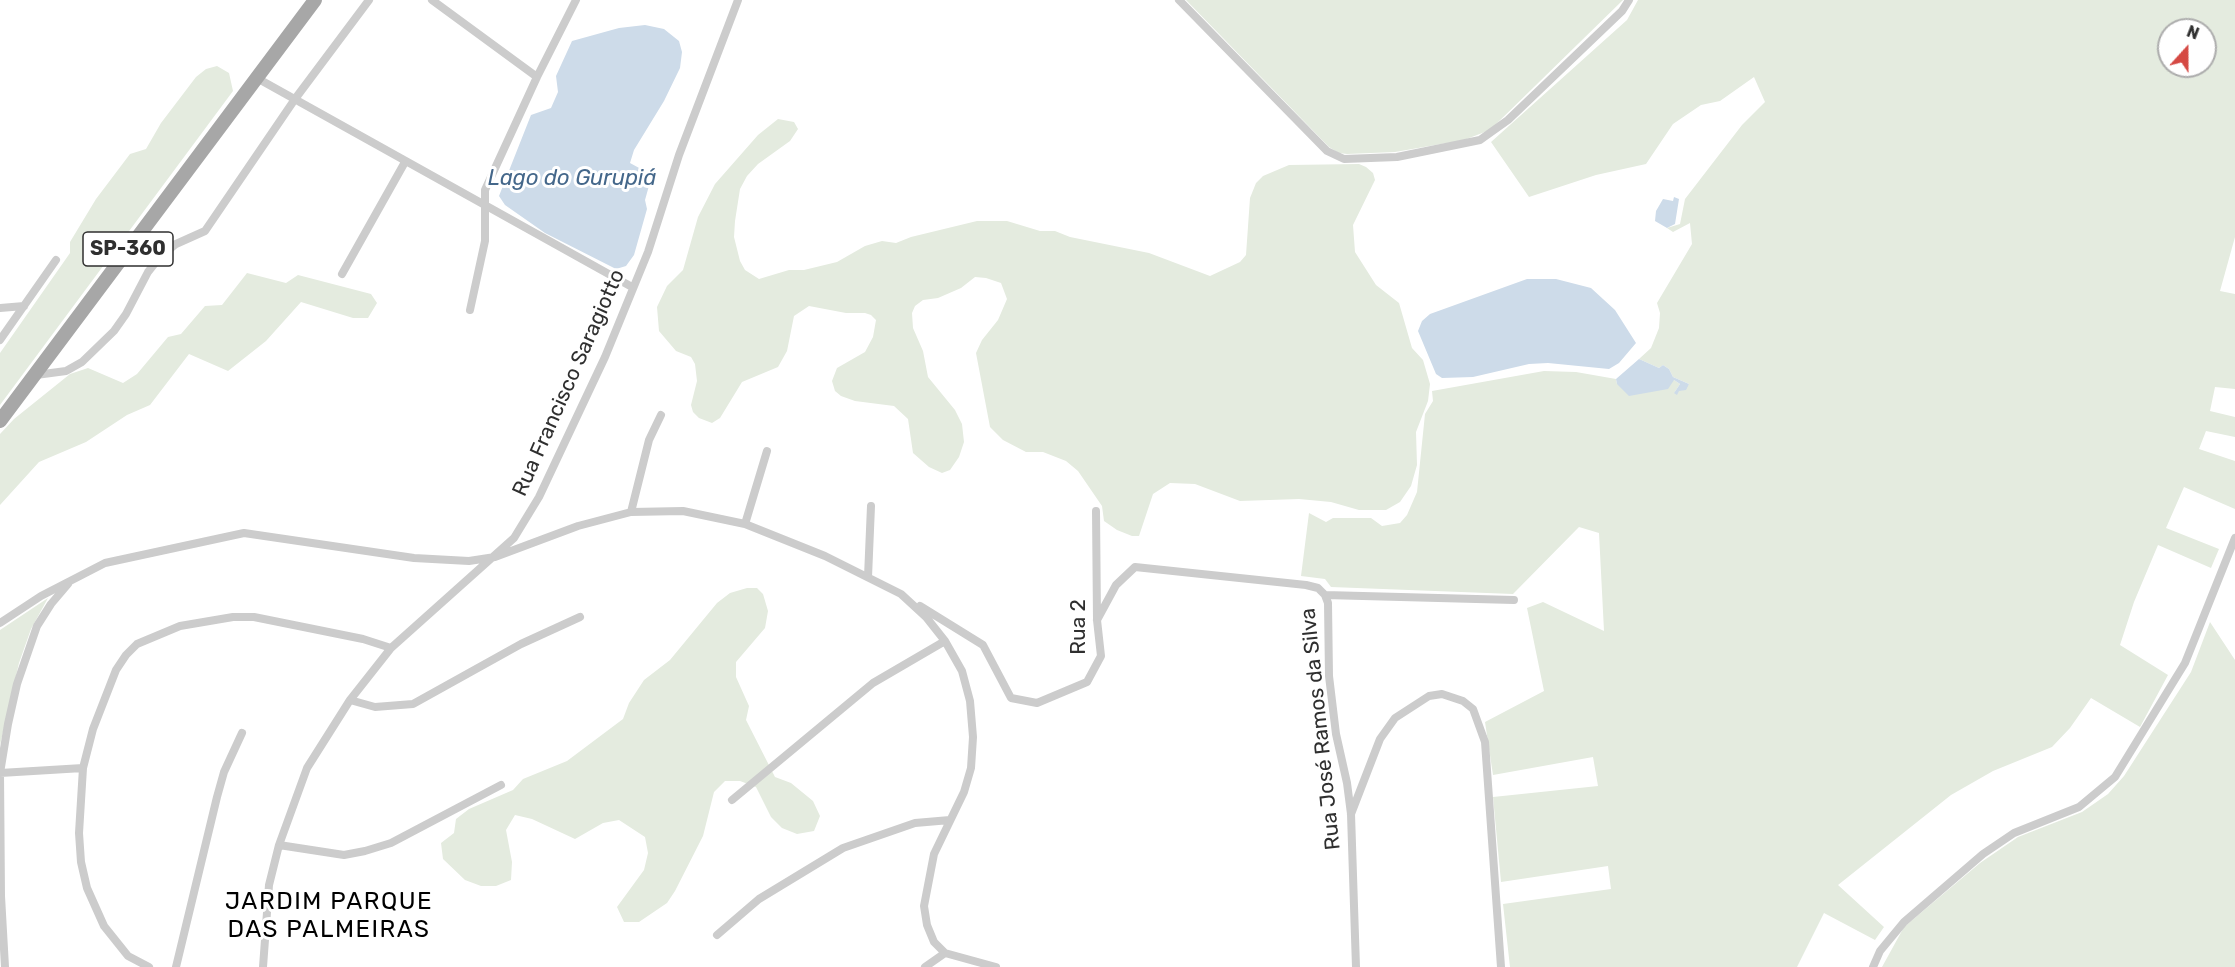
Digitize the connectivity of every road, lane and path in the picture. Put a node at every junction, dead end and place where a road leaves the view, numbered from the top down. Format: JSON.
{"nodes":[{"id":1,"x":315,"y":0,"type":"edge"},
{"id":2,"x":369,"y":0,"type":"edge"},
{"id":3,"x":432,"y":0,"type":"edge"},
{"id":4,"x":576,"y":0,"type":"edge"},
{"id":5,"x":738,"y":0,"type":"edge"},
{"id":6,"x":1179,"y":0,"type":"edge"},
{"id":7,"x":1629,"y":0,"type":"edge"},
{"id":8,"x":255,"y":77,"type":"junction"},
{"id":9,"x":537,"y":77,"type":"junction"},
{"id":10,"x":295,"y":99,"type":"junction"},
{"id":11,"x":405,"y":162,"type":"junction"},
{"id":12,"x":485,"y":207,"type":"junction"},
{"id":13,"x":56,"y":260,"type":"dead end"},
{"id":14,"x":342,"y":274,"type":"dead end"},
{"id":15,"x":632,"y":287,"type":"junction"},
{"id":16,"x":24,"y":306,"type":"junction"},
{"id":17,"x":0,"y":308,"type":"edge"},
{"id":18,"x":470,"y":310,"type":"dead end"},
{"id":19,"x":0,"y":339,"type":"edge"},
{"id":20,"x":36,"y":375,"type":"junction"},
{"id":21,"x":661,"y":415,"type":"dead end"},
{"id":22,"x":0,"y":421,"type":"edge"},
{"id":23,"x":767,"y":452,"type":"dead end"},
{"id":24,"x":871,"y":506,"type":"dead end"},
{"id":25,"x":1096,"y":511,"type":"dead end"},
{"id":26,"x":631,"y":512,"type":"junction"},
{"id":27,"x":746,"y":524,"type":"junction"},
{"id":28,"x":2235,"y":538,"type":"edge"},
{"id":29,"x":495,"y":557,"type":"junction"},
{"id":30,"x":868,"y":577,"type":"junction"},
{"id":31,"x":72,"y":579,"type":"junction"},
{"id":32,"x":901,"y":594,"type":"junction"},
{"id":33,"x":1325,"y":595,"type":"junction"},
{"id":34,"x":1514,"y":600,"type":"dead end"},
{"id":35,"x":580,"y":617,"type":"dead end"},
{"id":36,"x":1097,"y":620,"type":"junction"},
{"id":37,"x":0,"y":623,"type":"edge"},
{"id":38,"x":945,"y":641,"type":"junction"},
{"id":39,"x":391,"y":648,"type":"junction"},
{"id":40,"x":350,"y":700,"type":"junction"},
{"id":41,"x":242,"y":733,"type":"dead end"},
{"id":42,"x":83,"y":768,"type":"junction"},
{"id":43,"x":0,"y":773,"type":"edge"},
{"id":44,"x":501,"y":785,"type":"dead end"},
{"id":45,"x":732,"y":800,"type":"dead end"},
{"id":46,"x":1351,"y":814,"type":"junction"},
{"id":47,"x":950,"y":820,"type":"junction"},
{"id":48,"x":279,"y":845,"type":"junction"},
{"id":49,"x":717,"y":935,"type":"dead end"},
{"id":50,"x":945,"y":953,"type":"junction"},
{"id":51,"x":5,"y":967,"type":"edge"},
{"id":52,"x":149,"y":967,"type":"edge"},
{"id":53,"x":176,"y":967,"type":"edge"},
{"id":54,"x":263,"y":967,"type":"edge"},
{"id":55,"x":925,"y":967,"type":"edge"},
{"id":56,"x":996,"y":967,"type":"edge"},
{"id":57,"x":1356,"y":967,"type":"edge"},
{"id":58,"x":1501,"y":967,"type":"edge"},
{"id":59,"x":1873,"y":967,"type":"edge"}],
"edges":[{"from":1,"to":8,"type":"main road","number":"SP-360"},
{"from":2,"to":10,"type":"street"},
{"from":3,"to":9,"type":"street"},
{"from":4,"to":9,"type":"street"},
{"from":5,"to":15,"type":"street","name":"Rua Francisco Saragiotto"},
{"from":6,"to":7,"type":"street"},
{"from":8,"to":10,"type":"street"},
{"from":8,"to":20,"type":"main road","number":"SP-360"},
{"from":9,"to":12,"type":"street"},
{"from":10,"to":11,"type":"street"},
{"from":10,"to":20,"type":"street"},
{"from":11,"to":12,"type":"street"},
{"from":11,"to":14,"type":"street"},
{"from":12,"to":15,"type":"street"},
{"from":12,"to":18,"type":"street"},
{"from":13,"to":16,"type":"street"},
{"from":15,"to":29,"type":"street","name":"Rua Francisco Saragiotto"},
{"from":16,"to":17,"type":"street"},
{"from":16,"to":19,"type":"street"},
{"from":20,"to":22,"type":"main road","number":"SP-360"},
{"from":21,"to":26,"type":"street"},
{"from":23,"to":27,"type":"street"},
{"from":24,"to":30,"type":"street"},
{"from":25,"to":36,"type":"street","name":"Rua 2"},
{"from":26,"to":27,"type":"street"},
{"from":26,"to":29,"type":"street"},
{"from":27,"to":30,"type":"street"},
{"from":28,"to":59,"type":"street"},
{"from":29,"to":31,"type":"street"},
{"from":29,"to":39,"type":"street","name":"Rua Francisco Saragiotto"},
{"from":30,"to":32,"type":"street"},
{"from":31,"to":37,"type":"street"},
{"from":31,"to":43,"type":"street"},
{"from":32,"to":36,"type":"street","name":"Rua 2"},
{"from":32,"to":38,"type":"street"},
{"from":33,"to":34,"type":"street"},
{"from":33,"to":36,"type":"street"},
{"from":33,"to":46,"type":"street","name":"Rua José Ramos da Silva"},
{"from":35,"to":40,"type":"street"},
{"from":38,"to":45,"type":"street"},
{"from":38,"to":47,"type":"street"},
{"from":39,"to":40,"type":"street","name":"Rua Francisco Saragiotto"},
{"from":39,"to":42,"type":"street"},
{"from":40,"to":48,"type":"street","name":"Rua Francisco Saragiotto"},
{"from":41,"to":53,"type":"street"},
{"from":42,"to":43,"type":"street"},
{"from":42,"to":52,"type":"street"},
{"from":43,"to":51,"type":"street"},
{"from":44,"to":48,"type":"street"},
{"from":46,"to":57,"type":"street","name":"Rua José Ramos da Silva"},
{"from":46,"to":58,"type":"street"},
{"from":47,"to":49,"type":"street"},
{"from":47,"to":50,"type":"street"},
{"from":48,"to":54,"type":"street","name":"Rua Francisco Saragiotto"},
{"from":50,"to":55,"type":"street"},
{"from":50,"to":56,"type":"street"}]}
